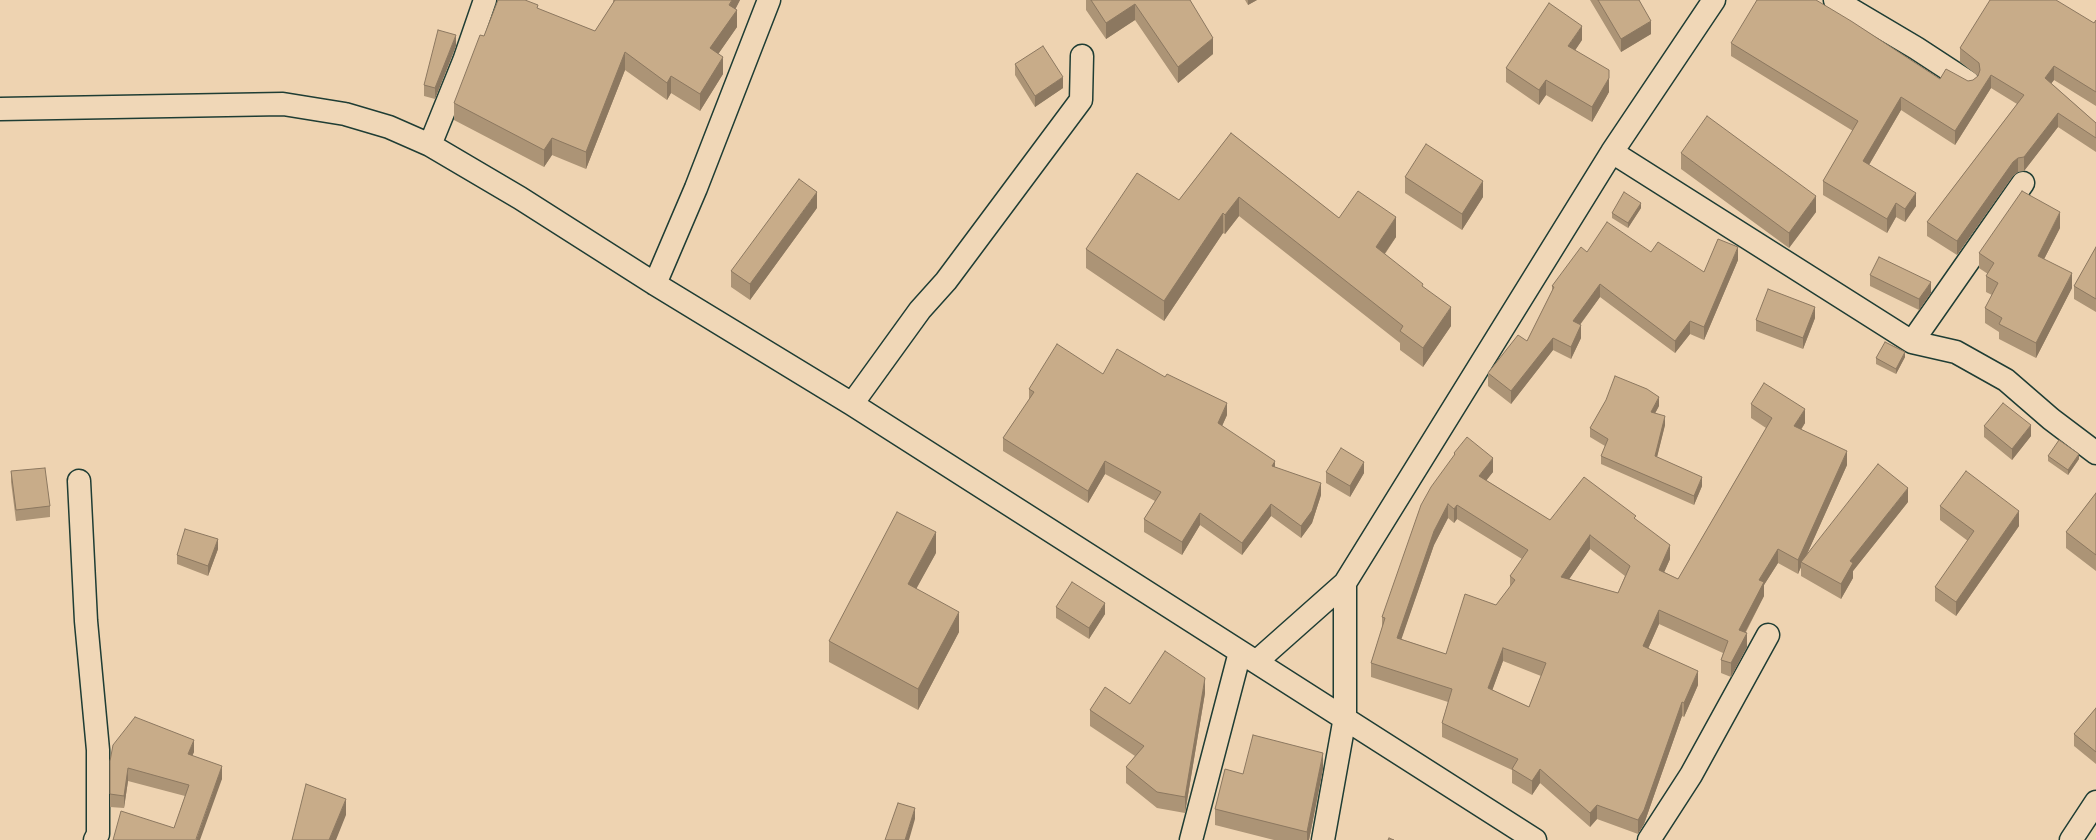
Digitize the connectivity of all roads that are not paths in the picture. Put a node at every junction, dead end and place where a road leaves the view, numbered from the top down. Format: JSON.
{"nodes":[{"id":1,"x":486,"y":0,"type":"edge"},
{"id":2,"x":769,"y":0,"type":"edge"},
{"id":3,"x":1714,"y":0,"type":"edge"},
{"id":4,"x":1835,"y":0,"type":"edge"},
{"id":5,"x":1082,"y":56,"type":"dead end"},
{"id":6,"x":1968,"y":82,"type":"edge"},
{"id":7,"x":0,"y":108,"type":"edge"},
{"id":8,"x":430,"y":145,"type":"junction"},
{"id":9,"x":1612,"y":152,"type":"junction"},
{"id":10,"x":2023,"y":183,"type":"dead end"},
{"id":11,"x":655,"y":284,"type":"junction"},
{"id":12,"x":1912,"y":342,"type":"junction"},
{"id":13,"x":852,"y":404,"type":"junction"},
{"id":14,"x":2096,"y":453,"type":"edge"},
{"id":15,"x":79,"y":481,"type":"dead end"},
{"id":16,"x":1345,"y":583,"type":"junction"},
{"id":17,"x":1768,"y":635,"type":"dead end"},
{"id":18,"x":1248,"y":657,"type":"junction"},
{"id":19,"x":1345,"y":717,"type":"junction"},
{"id":20,"x":2096,"y":802,"type":"edge"},
{"id":21,"x":96,"y":840,"type":"edge"},
{"id":22,"x":1191,"y":840,"type":"edge"},
{"id":23,"x":1323,"y":840,"type":"edge"},
{"id":24,"x":1535,"y":840,"type":"edge"},
{"id":25,"x":1649,"y":840,"type":"edge"},
{"id":26,"x":2071,"y":840,"type":"edge"}],
"edges":[{"from":1,"to":8,"type":"street"},
{"from":2,"to":11,"type":"street"},
{"from":3,"to":9,"type":"street"},
{"from":4,"to":6,"type":"street"},
{"from":5,"to":13,"type":"street"},
{"from":7,"to":8,"type":"street"},
{"from":8,"to":11,"type":"street"},
{"from":9,"to":12,"type":"street"},
{"from":9,"to":16,"type":"street"},
{"from":10,"to":12,"type":"street"},
{"from":11,"to":13,"type":"street"},
{"from":12,"to":14,"type":"street"},
{"from":13,"to":18,"type":"street"},
{"from":15,"to":21,"type":"street"},
{"from":16,"to":18,"type":"street"},
{"from":16,"to":19,"type":"street"},
{"from":17,"to":25,"type":"street"},
{"from":18,"to":19,"type":"street"},
{"from":18,"to":22,"type":"street"},
{"from":19,"to":23,"type":"street"},
{"from":19,"to":24,"type":"street"},
{"from":20,"to":26,"type":"street"}]}
